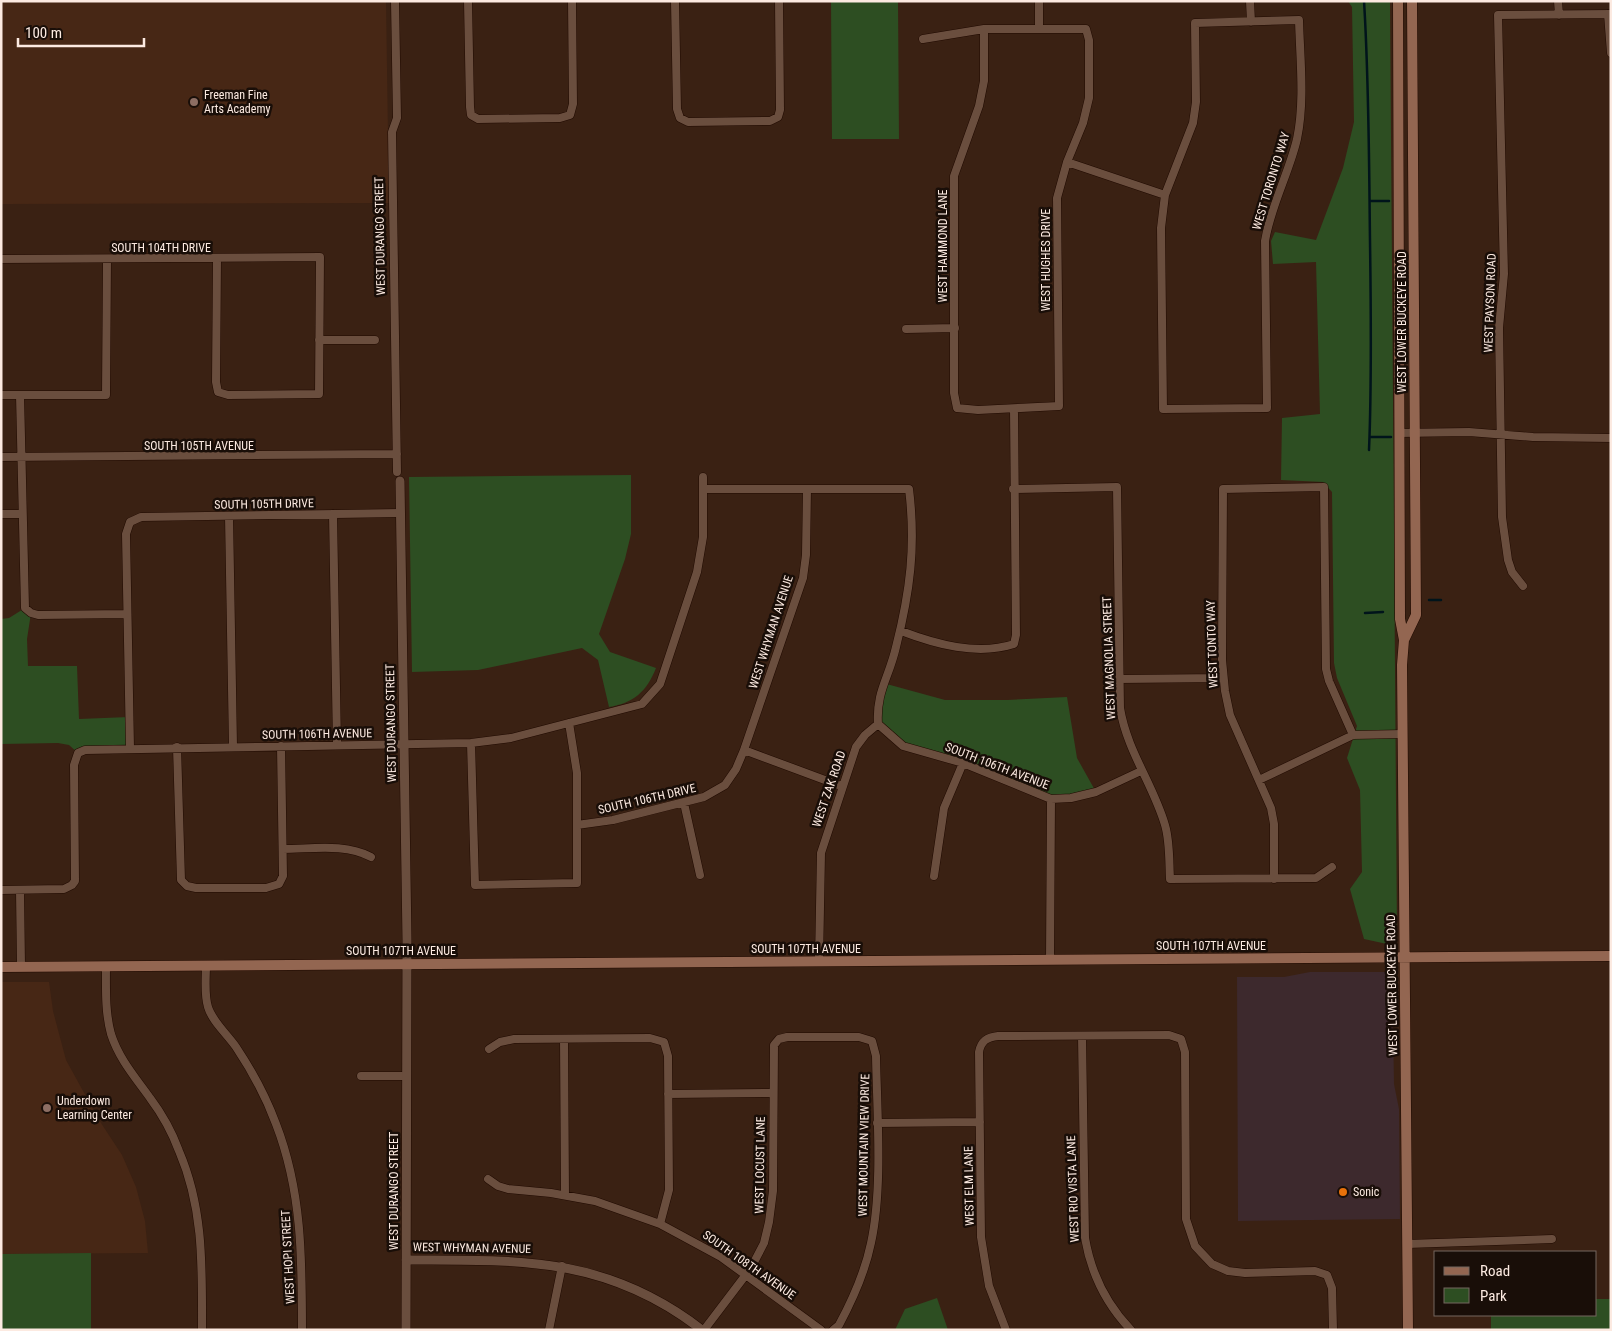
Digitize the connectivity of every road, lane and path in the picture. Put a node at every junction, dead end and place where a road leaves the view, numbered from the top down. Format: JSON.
{"nodes":[{"id":1,"x":395,"y":1,"type":"edge"},
{"id":2,"x":468,"y":1,"type":"edge"},
{"id":3,"x":572,"y":1,"type":"edge"},
{"id":4,"x":676,"y":1,"type":"edge"},
{"id":5,"x":779,"y":1,"type":"edge"},
{"id":6,"x":1039,"y":1,"type":"edge"},
{"id":7,"x":1250,"y":1,"type":"edge"},
{"id":8,"x":1398,"y":1,"type":"edge"},
{"id":9,"x":1412,"y":1,"type":"edge"},
{"id":10,"x":1558,"y":1,"type":"edge"},
{"id":11,"x":1610,"y":14,"type":"edge"},
{"id":12,"x":1559,"y":16,"type":"junction"},
{"id":13,"x":1251,"y":22,"type":"junction"},
{"id":14,"x":984,"y":29,"type":"junction"},
{"id":15,"x":1039,"y":29,"type":"junction"},
{"id":16,"x":923,"y":39,"type":"dead end"},
{"id":17,"x":1611,"y":53,"type":"edge"},
{"id":18,"x":1067,"y":162,"type":"junction"},
{"id":19,"x":1165,"y":195,"type":"junction"},
{"id":20,"x":1,"y":259,"type":"edge"},
{"id":21,"x":107,"y":259,"type":"junction"},
{"id":22,"x":217,"y":259,"type":"junction"},
{"id":23,"x":955,"y":328,"type":"junction"},
{"id":24,"x":906,"y":329,"type":"dead end"},
{"id":25,"x":319,"y":340,"type":"junction"},
{"id":26,"x":375,"y":340,"type":"dead end"},
{"id":27,"x":1,"y":395,"type":"edge"},
{"id":28,"x":20,"y":395,"type":"junction"},
{"id":29,"x":1014,"y":409,"type":"junction"},
{"id":30,"x":1399,"y":433,"type":"junction"},
{"id":31,"x":1415,"y":433,"type":"junction"},
{"id":32,"x":1502,"y":436,"type":"junction"},
{"id":33,"x":1611,"y":438,"type":"edge"},
{"id":34,"x":397,"y":454,"type":"junction"},
{"id":35,"x":1,"y":457,"type":"edge"},
{"id":36,"x":21,"y":457,"type":"junction"},
{"id":37,"x":399,"y":476,"type":"joint"},
{"id":38,"x":703,"y":477,"type":"dead end"},
{"id":39,"x":703,"y":489,"type":"junction"},
{"id":40,"x":807,"y":489,"type":"junction"},
{"id":41,"x":1013,"y":489,"type":"junction"},
{"id":42,"x":400,"y":513,"type":"junction"},
{"id":43,"x":1,"y":514,"type":"edge"},
{"id":44,"x":22,"y":514,"type":"junction"},
{"id":45,"x":333,"y":514,"type":"junction"},
{"id":46,"x":229,"y":516,"type":"junction"},
{"id":47,"x":1523,"y":586,"type":"dead end"},
{"id":48,"x":127,"y":614,"type":"junction"},
{"id":49,"x":900,"y":631,"type":"junction"},
{"id":50,"x":1404,"y":640,"type":"junction"},
{"id":51,"x":1223,"y":678,"type":"junction"},
{"id":52,"x":1119,"y":679,"type":"junction"},
{"id":53,"x":569,"y":723,"type":"junction"},
{"id":54,"x":878,"y":724,"type":"junction"},
{"id":55,"x":1402,"y":734,"type":"junction"},
{"id":56,"x":1353,"y":735,"type":"junction"},
{"id":57,"x":471,"y":742,"type":"junction"},
{"id":58,"x":404,"y":744,"type":"junction"},
{"id":59,"x":337,"y":745,"type":"junction"},
{"id":60,"x":233,"y":746,"type":"junction"},
{"id":61,"x":281,"y":746,"type":"junction"},
{"id":62,"x":177,"y":747,"type":"junction"},
{"id":63,"x":130,"y":748,"type":"junction"},
{"id":64,"x":744,"y":750,"type":"junction"},
{"id":65,"x":963,"y":763,"type":"junction"},
{"id":66,"x":1141,"y":771,"type":"junction"},
{"id":67,"x":1259,"y":780,"type":"junction"},
{"id":68,"x":841,"y":786,"type":"junction"},
{"id":69,"x":1051,"y":799,"type":"junction"},
{"id":70,"x":684,"y":803,"type":"junction"},
{"id":71,"x":577,"y":825,"type":"junction"},
{"id":72,"x":283,"y":849,"type":"junction"},
{"id":73,"x":371,"y":857,"type":"dead end"},
{"id":74,"x":1332,"y":867,"type":"dead end"},
{"id":75,"x":700,"y":875,"type":"dead end"},
{"id":76,"x":934,"y":876,"type":"dead end"},
{"id":77,"x":1274,"y":879,"type":"junction"},
{"id":78,"x":1,"y":890,"type":"edge"},
{"id":79,"x":20,"y":890,"type":"junction"},
{"id":80,"x":1611,"y":956,"type":"edge"},
{"id":81,"x":1404,"y":958,"type":"junction"},
{"id":82,"x":1050,"y":960,"type":"junction"},
{"id":83,"x":819,"y":961,"type":"junction"},
{"id":84,"x":407,"y":964,"type":"junction"},
{"id":85,"x":206,"y":965,"type":"junction"},
{"id":86,"x":21,"y":966,"type":"junction"},
{"id":87,"x":106,"y":966,"type":"junction"},
{"id":88,"x":1,"y":967,"type":"edge"},
{"id":89,"x":1082,"y":1036,"type":"junction"},
{"id":90,"x":564,"y":1039,"type":"junction"},
{"id":91,"x":776,"y":1041,"type":"joint"},
{"id":92,"x":488,"y":1049,"type":"dead end"},
{"id":93,"x":361,"y":1076,"type":"dead end"},
{"id":94,"x":406,"y":1076,"type":"junction"},
{"id":95,"x":773,"y":1093,"type":"junction"},
{"id":96,"x":668,"y":1094,"type":"junction"},
{"id":97,"x":980,"y":1122,"type":"junction"},
{"id":98,"x":877,"y":1123,"type":"junction"},
{"id":99,"x":488,"y":1179,"type":"dead end"},
{"id":100,"x":565,"y":1195,"type":"junction"},
{"id":101,"x":660,"y":1224,"type":"junction"},
{"id":102,"x":1552,"y":1240,"type":"dead end"},
{"id":103,"x":1408,"y":1244,"type":"junction"},
{"id":104,"x":406,"y":1260,"type":"junction"},
{"id":105,"x":562,"y":1266,"type":"junction"},
{"id":106,"x":747,"y":1275,"type":"junction"},
{"id":107,"x":202,"y":1330,"type":"edge"},
{"id":108,"x":302,"y":1330,"type":"edge"},
{"id":109,"x":406,"y":1330,"type":"edge"},
{"id":110,"x":549,"y":1330,"type":"edge"},
{"id":111,"x":703,"y":1330,"type":"edge"},
{"id":112,"x":821,"y":1330,"type":"edge"},
{"id":113,"x":833,"y":1330,"type":"edge"},
{"id":114,"x":1006,"y":1330,"type":"edge"},
{"id":115,"x":1131,"y":1330,"type":"edge"},
{"id":116,"x":1333,"y":1330,"type":"edge"},
{"id":117,"x":1408,"y":1330,"type":"edge"}],
"edges":[{"from":1,"to":34,"type":"street","name":"WEST DURANGO STREET"},
{"from":2,"to":3,"type":"street"},
{"from":4,"to":5,"type":"street"},
{"from":6,"to":15,"type":"street"},
{"from":7,"to":13,"type":"street"},
{"from":8,"to":30,"type":"main road","name":"WEST LOWER BUCKEYE ROAD"},
{"from":9,"to":31,"type":"main road","name":"WEST LOWER BUCKEYE ROAD"},
{"from":10,"to":12,"type":"street"},
{"from":11,"to":12,"type":"street"},
{"from":11,"to":17,"type":"street"},
{"from":12,"to":32,"type":"street","name":"WEST PAYSON ROAD"},
{"from":13,"to":19,"type":"street"},
{"from":13,"to":19,"type":"street","name":"WEST TORONTO WAY"},
{"from":14,"to":15,"type":"street"},
{"from":14,"to":16,"type":"street"},
{"from":14,"to":23,"type":"street","name":"WEST HAMMOND LANE"},
{"from":15,"to":18,"type":"street","name":"WEST HUGHES DRIVE"},
{"from":18,"to":19,"type":"street"},
{"from":18,"to":29,"type":"street","name":"WEST HUGHES DRIVE"},
{"from":20,"to":21,"type":"street","name":"SOUTH 104TH DRIVE"},
{"from":21,"to":22,"type":"street","name":"SOUTH 104TH DRIVE"},
{"from":21,"to":28,"type":"street"},
{"from":22,"to":25,"type":"street","name":"SOUTH 104TH DRIVE"},
{"from":22,"to":25,"type":"street"},
{"from":23,"to":24,"type":"street"},
{"from":23,"to":29,"type":"street","name":"WEST HAMMOND LANE"},
{"from":25,"to":26,"type":"street"},
{"from":27,"to":28,"type":"street"},
{"from":28,"to":36,"type":"street"},
{"from":29,"to":41,"type":"street"},
{"from":30,"to":31,"type":"street"},
{"from":30,"to":50,"type":"main road","name":"WEST LOWER BUCKEYE ROAD"},
{"from":31,"to":32,"type":"street"},
{"from":31,"to":50,"type":"main road","name":"WEST LOWER BUCKEYE ROAD"},
{"from":32,"to":33,"type":"street"},
{"from":32,"to":47,"type":"street","name":"WEST PAYSON ROAD"},
{"from":34,"to":36,"type":"street","name":"SOUTH 105TH AVENUE"},
{"from":34,"to":37,"type":"street","name":"WEST DURANGO STREET"},
{"from":35,"to":36,"type":"street","name":"SOUTH 105TH AVENUE"},
{"from":36,"to":44,"type":"street"},
{"from":37,"to":42,"type":"street","name":"WEST DURANGO STREET"},
{"from":38,"to":39,"type":"street"},
{"from":39,"to":40,"type":"street"},
{"from":39,"to":53,"type":"street","name":"SOUTH 106TH AVENUE"},
{"from":40,"to":49,"type":"street"},
{"from":40,"to":64,"type":"street","name":"WEST WHYMAN AVENUE"},
{"from":41,"to":49,"type":"street"},
{"from":41,"to":52,"type":"street","name":"WEST MAGNOLIA STREET"},
{"from":42,"to":45,"type":"street","name":"SOUTH 105TH DRIVE"},
{"from":42,"to":58,"type":"street","name":"WEST DURANGO STREET"},
{"from":43,"to":44,"type":"street"},
{"from":44,"to":48,"type":"street"},
{"from":45,"to":46,"type":"street","name":"SOUTH 105TH DRIVE"},
{"from":45,"to":59,"type":"street"},
{"from":46,"to":48,"type":"street","name":"SOUTH 105TH DRIVE"},
{"from":46,"to":60,"type":"street"},
{"from":48,"to":63,"type":"street"},
{"from":49,"to":54,"type":"street"},
{"from":50,"to":55,"type":"main road","name":"WEST LOWER BUCKEYE ROAD"},
{"from":51,"to":52,"type":"street"},
{"from":51,"to":56,"type":"street","name":"WEST TONTO WAY"},
{"from":51,"to":67,"type":"street","name":"WEST TONTO WAY"},
{"from":52,"to":66,"type":"street","name":"WEST MAGNOLIA STREET"},
{"from":53,"to":57,"type":"street","name":"SOUTH 106TH AVENUE"},
{"from":53,"to":71,"type":"street"},
{"from":54,"to":65,"type":"street","name":"SOUTH 106TH AVENUE"},
{"from":54,"to":68,"type":"street","name":"WEST ZAK ROAD"},
{"from":55,"to":56,"type":"street"},
{"from":55,"to":81,"type":"main road","name":"WEST LOWER BUCKEYE ROAD"},
{"from":56,"to":67,"type":"street"},
{"from":57,"to":58,"type":"street","name":"SOUTH 106TH AVENUE"},
{"from":57,"to":71,"type":"street"},
{"from":58,"to":59,"type":"street","name":"SOUTH 106TH AVENUE"},
{"from":58,"to":84,"type":"street","name":"WEST DURANGO STREET"},
{"from":59,"to":61,"type":"street","name":"SOUTH 106TH AVENUE"},
{"from":60,"to":61,"type":"street","name":"SOUTH 106TH AVENUE"},
{"from":60,"to":62,"type":"street","name":"SOUTH 106TH AVENUE"},
{"from":61,"to":72,"type":"street"},
{"from":62,"to":63,"type":"street","name":"SOUTH 106TH AVENUE"},
{"from":62,"to":72,"type":"street"},
{"from":63,"to":79,"type":"street","name":"SOUTH 106TH AVENUE"},
{"from":64,"to":68,"type":"street"},
{"from":64,"to":70,"type":"street","name":"SOUTH 106TH DRIVE"},
{"from":65,"to":69,"type":"street","name":"SOUTH 106TH AVENUE"},
{"from":65,"to":76,"type":"street"},
{"from":66,"to":69,"type":"street","name":"SOUTH 106TH AVENUE"},
{"from":66,"to":77,"type":"street","name":"WEST MAGNOLIA STREET"},
{"from":67,"to":77,"type":"street","name":"WEST TONTO WAY"},
{"from":68,"to":83,"type":"street","name":"WEST ZAK ROAD"},
{"from":69,"to":82,"type":"street"},
{"from":70,"to":71,"type":"street","name":"SOUTH 106TH DRIVE"},
{"from":70,"to":75,"type":"street"},
{"from":72,"to":73,"type":"street"},
{"from":74,"to":77,"type":"street"},
{"from":78,"to":79,"type":"street"},
{"from":79,"to":86,"type":"street"},
{"from":80,"to":81,"type":"main road","name":"SOUTH 107TH AVENUE"},
{"from":81,"to":82,"type":"main road","name":"SOUTH 107TH AVENUE"},
{"from":81,"to":103,"type":"main road","name":"WEST LOWER BUCKEYE ROAD"},
{"from":82,"to":83,"type":"main road","name":"SOUTH 107TH AVENUE"},
{"from":83,"to":84,"type":"main road","name":"SOUTH 107TH AVENUE"},
{"from":84,"to":85,"type":"main road","name":"SOUTH 107TH AVENUE"},
{"from":84,"to":94,"type":"street","name":"WEST DURANGO STREET"},
{"from":85,"to":87,"type":"main road","name":"SOUTH 107TH AVENUE"},
{"from":85,"to":108,"type":"street","name":"WEST HOPI STREET"},
{"from":86,"to":87,"type":"main road","name":"SOUTH 107TH AVENUE"},
{"from":86,"to":88,"type":"main road","name":"SOUTH 107TH AVENUE"},
{"from":87,"to":107,"type":"street"},
{"from":89,"to":97,"type":"street","name":"WEST ELM LANE"},
{"from":89,"to":115,"type":"street","name":"WEST RIO VISTA LANE"},
{"from":89,"to":116,"type":"street"},
{"from":90,"to":92,"type":"street"},
{"from":90,"to":96,"type":"street"},
{"from":90,"to":100,"type":"street"},
{"from":91,"to":95,"type":"street","name":"WEST LOCUST LANE"},
{"from":91,"to":98,"type":"street","name":"WEST MOUNTAIN VIEW DRIVE"},
{"from":93,"to":94,"type":"street"},
{"from":94,"to":104,"type":"street","name":"WEST DURANGO STREET"},
{"from":95,"to":96,"type":"street"},
{"from":95,"to":106,"type":"street","name":"WEST LOCUST LANE"},
{"from":96,"to":101,"type":"street"},
{"from":97,"to":98,"type":"street"},
{"from":97,"to":114,"type":"street","name":"WEST ELM LANE"},
{"from":98,"to":113,"type":"street","name":"WEST MOUNTAIN VIEW DRIVE"},
{"from":99,"to":100,"type":"street","name":"SOUTH 108TH AVENUE"},
{"from":100,"to":101,"type":"street","name":"SOUTH 108TH AVENUE"},
{"from":101,"to":106,"type":"street","name":"SOUTH 108TH AVENUE"},
{"from":102,"to":103,"type":"street"},
{"from":103,"to":117,"type":"main road","name":"WEST LOWER BUCKEYE ROAD"},
{"from":104,"to":105,"type":"street","name":"WEST WHYMAN AVENUE"},
{"from":104,"to":109,"type":"street","name":"WEST DURANGO STREET"},
{"from":105,"to":110,"type":"street"},
{"from":105,"to":111,"type":"street","name":"WEST WHYMAN AVENUE"},
{"from":106,"to":111,"type":"street","name":"WEST LOCUST LANE"},
{"from":106,"to":112,"type":"street","name":"SOUTH 108TH AVENUE"}]}
